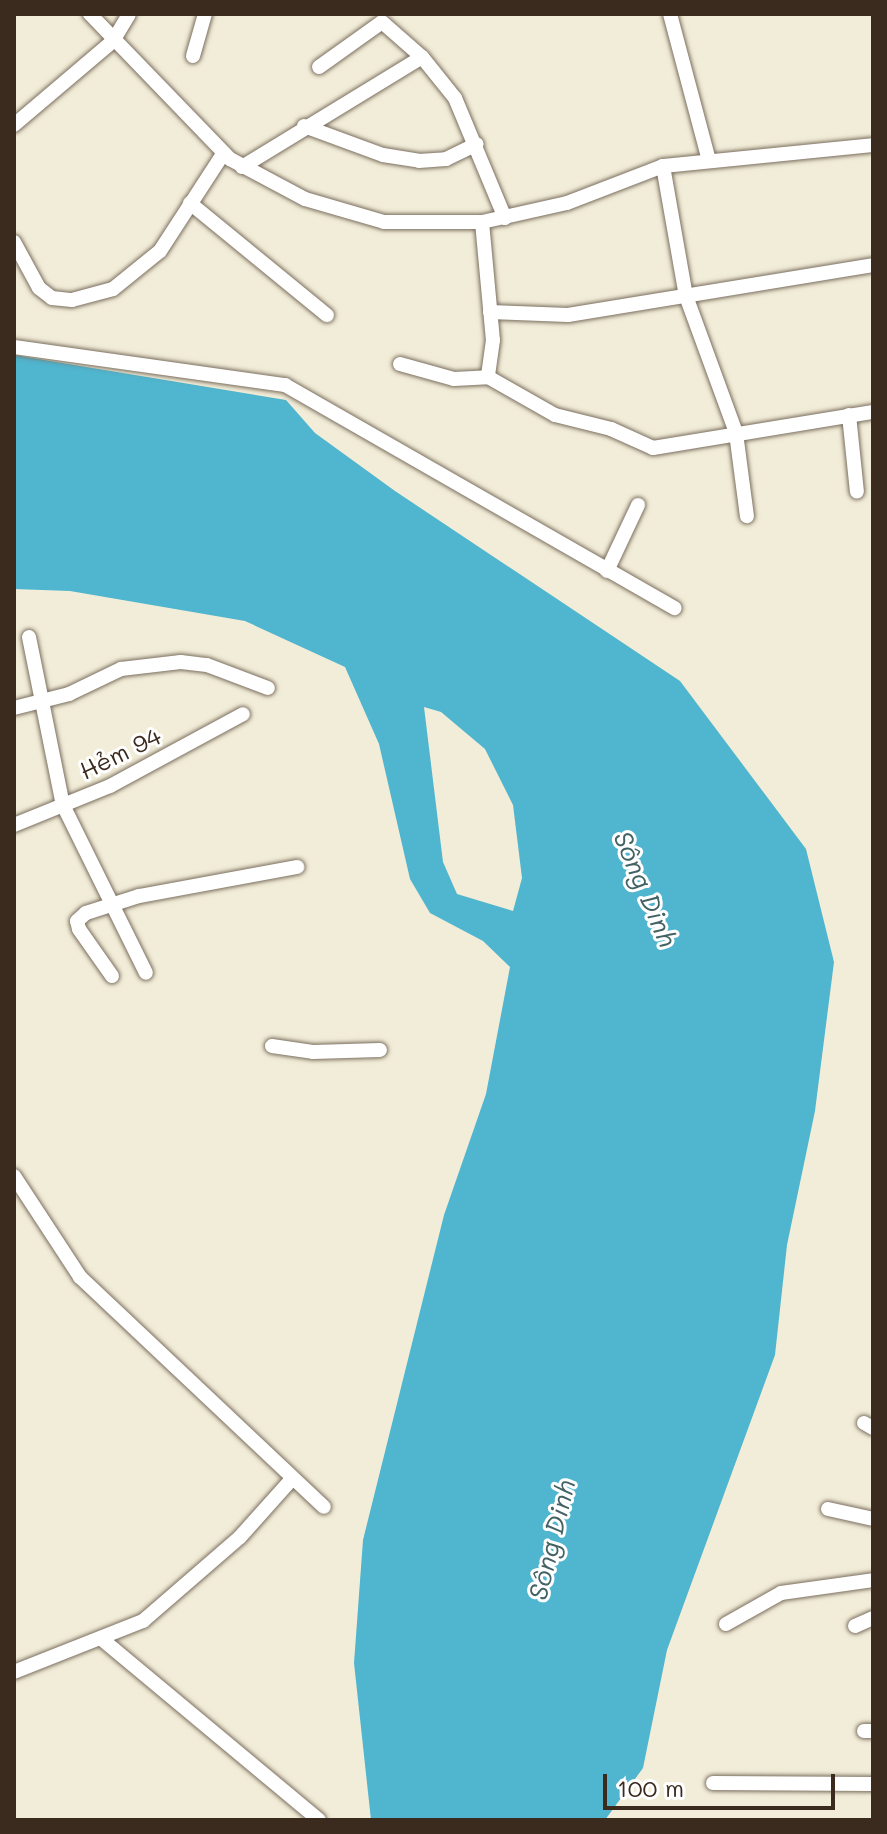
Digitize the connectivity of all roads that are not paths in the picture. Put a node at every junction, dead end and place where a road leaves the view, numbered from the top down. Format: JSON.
{"nodes":[{"id":1,"x":90,"y":14,"type":"edge"},
{"id":2,"x":129,"y":14,"type":"edge"},
{"id":3,"x":205,"y":14,"type":"edge"},
{"id":4,"x":670,"y":14,"type":"edge"},
{"id":5,"x":113,"y":41,"type":"junction"},
{"id":6,"x":193,"y":56,"type":"dead end"},
{"id":7,"x":422,"y":57,"type":"junction"},
{"id":8,"x":319,"y":67,"type":"dead end"},
{"id":9,"x":14,"y":125,"type":"edge"},
{"id":10,"x":304,"y":126,"type":"junction"},
{"id":11,"x":477,"y":144,"type":"junction"},
{"id":12,"x":873,"y":145,"type":"edge"},
{"id":13,"x":223,"y":154,"type":"junction"},
{"id":14,"x":709,"y":161,"type":"junction"},
{"id":15,"x":663,"y":166,"type":"junction"},
{"id":16,"x":242,"y":167,"type":"junction"},
{"id":17,"x":190,"y":203,"type":"junction"},
{"id":18,"x":505,"y":218,"type":"junction"},
{"id":19,"x":482,"y":222,"type":"junction"},
{"id":20,"x":14,"y":242,"type":"edge"},
{"id":21,"x":873,"y":265,"type":"edge"},
{"id":22,"x":20,"y":269,"type":"edge"},
{"id":23,"x":686,"y":296,"type":"junction"},
{"id":24,"x":490,"y":312,"type":"junction"},
{"id":25,"x":327,"y":315,"type":"dead end"},
{"id":26,"x":14,"y":347,"type":"edge"},
{"id":27,"x":400,"y":364,"type":"dead end"},
{"id":28,"x":488,"y":377,"type":"junction"},
{"id":29,"x":873,"y":412,"type":"edge"},
{"id":30,"x":849,"y":415,"type":"junction"},
{"id":31,"x":736,"y":433,"type":"junction"},
{"id":32,"x":857,"y":492,"type":"dead end"},
{"id":33,"x":638,"y":505,"type":"dead end"},
{"id":34,"x":747,"y":516,"type":"dead end"},
{"id":35,"x":607,"y":571,"type":"junction"},
{"id":36,"x":675,"y":608,"type":"dead end"},
{"id":37,"x":29,"y":637,"type":"dead end"},
{"id":38,"x":268,"y":688,"type":"dead end"},
{"id":39,"x":40,"y":703,"type":"junction"},
{"id":40,"x":14,"y":708,"type":"edge"},
{"id":41,"x":243,"y":714,"type":"dead end"},
{"id":42,"x":63,"y":805,"type":"junction"},
{"id":43,"x":14,"y":825,"type":"edge"},
{"id":44,"x":297,"y":867,"type":"dead end"},
{"id":45,"x":113,"y":902,"type":"junction"},
{"id":46,"x":146,"y":973,"type":"dead end"},
{"id":47,"x":112,"y":976,"type":"dead end"},
{"id":48,"x":272,"y":1046,"type":"dead end"},
{"id":49,"x":380,"y":1050,"type":"dead end"},
{"id":50,"x":14,"y":1176,"type":"edge"},
{"id":51,"x":291,"y":1480,"type":"junction"},
{"id":52,"x":324,"y":1507,"type":"dead end"},
{"id":53,"x":828,"y":1509,"type":"dead end"},
{"id":54,"x":873,"y":1519,"type":"edge"},
{"id":55,"x":873,"y":1580,"type":"edge"},
{"id":56,"x":873,"y":1618,"type":"edge"},
{"id":57,"x":726,"y":1624,"type":"dead end"},
{"id":58,"x":855,"y":1626,"type":"dead end"},
{"id":59,"x":103,"y":1640,"type":"junction"},
{"id":60,"x":14,"y":1672,"type":"edge"},
{"id":61,"x":713,"y":1783,"type":"dead end"},
{"id":62,"x":873,"y":1784,"type":"edge"},
{"id":63,"x":319,"y":1820,"type":"edge"}],
"edges":[{"from":1,"to":5,"type":"street"},
{"from":2,"to":5,"type":"street"},
{"from":3,"to":6,"type":"street"},
{"from":4,"to":14,"type":"street"},
{"from":5,"to":9,"type":"street"},
{"from":5,"to":13,"type":"street"},
{"from":7,"to":8,"type":"street"},
{"from":7,"to":10,"type":"street"},
{"from":7,"to":11,"type":"street"},
{"from":10,"to":11,"type":"street"},
{"from":10,"to":16,"type":"street"},
{"from":11,"to":18,"type":"street"},
{"from":12,"to":14,"type":"street"},
{"from":13,"to":16,"type":"street"},
{"from":13,"to":17,"type":"street"},
{"from":14,"to":15,"type":"street"},
{"from":15,"to":18,"type":"street"},
{"from":15,"to":23,"type":"street"},
{"from":16,"to":19,"type":"street"},
{"from":17,"to":22,"type":"street"},
{"from":17,"to":25,"type":"street"},
{"from":18,"to":19,"type":"street"},
{"from":19,"to":24,"type":"street"},
{"from":20,"to":22,"type":"street"},
{"from":21,"to":23,"type":"street"},
{"from":23,"to":24,"type":"street"},
{"from":23,"to":31,"type":"street"},
{"from":24,"to":28,"type":"street"},
{"from":26,"to":35,"type":"street"},
{"from":27,"to":28,"type":"street"},
{"from":28,"to":31,"type":"street"},
{"from":29,"to":30,"type":"street"},
{"from":30,"to":31,"type":"street"},
{"from":30,"to":32,"type":"street"},
{"from":31,"to":34,"type":"street"},
{"from":33,"to":35,"type":"street"},
{"from":35,"to":36,"type":"street"},
{"from":37,"to":39,"type":"street"},
{"from":38,"to":39,"type":"street"},
{"from":39,"to":40,"type":"street"},
{"from":39,"to":42,"type":"street"},
{"from":41,"to":42,"type":"street","name":"Hẻm 94"},
{"from":42,"to":43,"type":"street","name":"Hẻm 94"},
{"from":42,"to":45,"type":"street"},
{"from":44,"to":45,"type":"street"},
{"from":45,"to":46,"type":"street"},
{"from":45,"to":47,"type":"street"},
{"from":48,"to":49,"type":"street"},
{"from":50,"to":51,"type":"street"},
{"from":51,"to":52,"type":"street"},
{"from":51,"to":59,"type":"street"},
{"from":53,"to":54,"type":"street"},
{"from":55,"to":57,"type":"street"},
{"from":56,"to":58,"type":"street"},
{"from":59,"to":60,"type":"street"},
{"from":59,"to":63,"type":"street"},
{"from":61,"to":62,"type":"street"}]}
